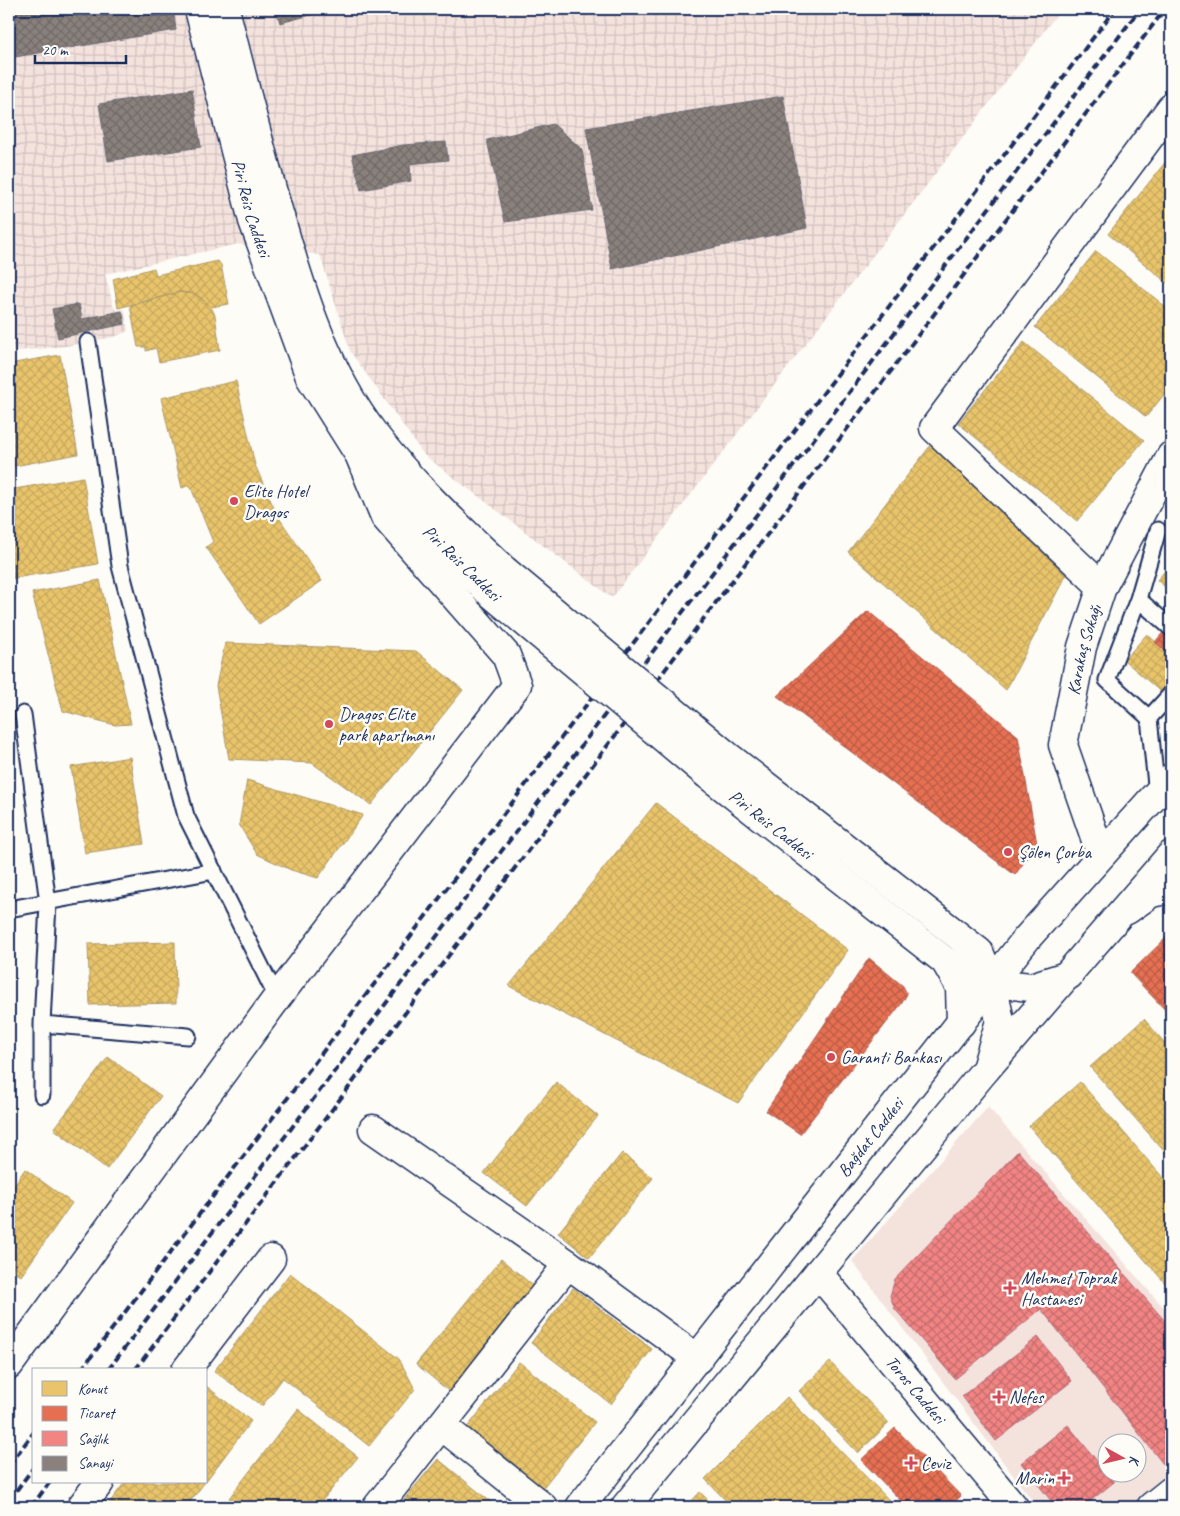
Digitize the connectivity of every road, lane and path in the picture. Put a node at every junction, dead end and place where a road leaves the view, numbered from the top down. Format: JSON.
{"nodes":[{"id":1,"x":199,"y":9,"type":"edge"},
{"id":2,"x":225,"y":9,"type":"edge"},
{"id":3,"x":1171,"y":108,"type":"edge"},
{"id":4,"x":88,"y":342,"type":"dead end"},
{"id":5,"x":358,"y":453,"type":"junction"},
{"id":6,"x":1171,"y":456,"type":"edge"},
{"id":7,"x":1158,"y":530,"type":"dead end"},
{"id":8,"x":496,"y":580,"type":"junction"},
{"id":9,"x":1102,"y":587,"type":"junction"},
{"id":10,"x":1138,"y":599,"type":"junction"},
{"id":11,"x":1171,"y":628,"type":"edge"},
{"id":12,"x":1171,"y":694,"type":"edge"},
{"id":13,"x":22,"y":714,"type":"dead end"},
{"id":14,"x":1149,"y":718,"type":"junction"},
{"id":15,"x":1164,"y":786,"type":"edge"},
{"id":16,"x":1101,"y":854,"type":"junction"},
{"id":17,"x":1171,"y":856,"type":"edge"},
{"id":18,"x":214,"y":871,"type":"junction"},
{"id":19,"x":1171,"y":888,"type":"edge"},
{"id":20,"x":48,"y":903,"type":"junction"},
{"id":21,"x":9,"y":909,"type":"edge"},
{"id":22,"x":1118,"y":917,"type":"junction"},
{"id":23,"x":1027,"y":938,"type":"junction"},
{"id":24,"x":979,"y":952,"type":"junction"},
{"id":25,"x":945,"y":961,"type":"junction"},
{"id":26,"x":1069,"y":975,"type":"junction"},
{"id":27,"x":992,"y":983,"type":"junction"},
{"id":28,"x":277,"y":998,"type":"junction"},
{"id":29,"x":961,"y":1023,"type":"junction"},
{"id":30,"x":42,"y":1024,"type":"junction"},
{"id":31,"x":188,"y":1036,"type":"dead end"},
{"id":32,"x":986,"y":1069,"type":"junction"},
{"id":33,"x":42,"y":1095,"type":"dead end"},
{"id":34,"x":373,"y":1129,"type":"dead end"},
{"id":35,"x":271,"y":1259,"type":"dead end"},
{"id":36,"x":568,"y":1264,"type":"junction"},
{"id":37,"x":818,"y":1273,"type":"junction"},
{"id":38,"x":698,"y":1359,"type":"junction"},
{"id":39,"x":9,"y":1365,"type":"edge"},
{"id":40,"x":188,"y":1368,"type":"edge"},
{"id":41,"x":442,"y":1426,"type":"junction"},
{"id":42,"x":98,"y":1484,"type":"edge"},
{"id":43,"x":1171,"y":1491,"type":"edge"},
{"id":44,"x":81,"y":1507,"type":"edge"},
{"id":45,"x":376,"y":1507,"type":"edge"},
{"id":46,"x":543,"y":1507,"type":"edge"},
{"id":47,"x":580,"y":1507,"type":"edge"},
{"id":48,"x":625,"y":1507,"type":"edge"},
{"id":49,"x":1014,"y":1507,"type":"edge"},
{"id":50,"x":1151,"y":1507,"type":"edge"}],
"edges":[{"from":1,"to":5,"type":"main road","name":"Piri Reis Caddesi"},
{"from":2,"to":8,"type":"main road","name":"Piri Reis Caddesi"},
{"from":3,"to":9,"type":"main road"},
{"from":4,"to":18,"type":"lane"},
{"from":5,"to":8,"type":"main road","name":"Piri Reis Caddesi"},
{"from":5,"to":28,"type":"main road"},
{"from":6,"to":9,"type":"main road","name":"Karakaş Sokağı"},
{"from":7,"to":10,"type":"lane"},
{"from":8,"to":24,"type":"main road","name":"Piri Reis Caddesi","bridge":true},
{"from":8,"to":25,"type":"main road","name":"Piri Reis Caddesi","bridge":true},
{"from":9,"to":16,"type":"main road","name":"Karakaş Sokağı"},
{"from":10,"to":11,"type":"lane"},
{"from":10,"to":14,"type":"lane"},
{"from":12,"to":14,"type":"lane"},
{"from":13,"to":20,"type":"lane"},
{"from":14,"to":15,"type":"lane"},
{"from":15,"to":16,"type":"main road","name":"Bağdat Caddesi"},
{"from":16,"to":23,"type":"main road","name":"Bağdat Caddesi"},
{"from":17,"to":22,"type":"main road"},
{"from":18,"to":20,"type":"lane"},
{"from":18,"to":28,"type":"lane"},
{"from":19,"to":22,"type":"main road"},
{"from":20,"to":21,"type":"lane"},
{"from":20,"to":30,"type":"lane"},
{"from":22,"to":26,"type":"main road"},
{"from":23,"to":24,"type":"main road"},
{"from":23,"to":27,"type":"main road","name":"Bağdat Caddesi"},
{"from":24,"to":27,"type":"main road"},
{"from":25,"to":27,"type":"main road"},
{"from":25,"to":29,"type":"main road"},
{"from":26,"to":27,"type":"main road"},
{"from":26,"to":32,"type":"main road"},
{"from":27,"to":29,"type":"main road","name":"Bağdat Caddesi"},
{"from":27,"to":32,"type":"main road"},
{"from":28,"to":39,"type":"main road"},
{"from":29,"to":38,"type":"main road","name":"Bağdat Caddesi"},
{"from":30,"to":31,"type":"lane"},
{"from":30,"to":33,"type":"lane"},
{"from":32,"to":37,"type":"main road"},
{"from":34,"to":36,"type":"main road"},
{"from":35,"to":40,"type":"main road"},
{"from":36,"to":38,"type":"main road"},
{"from":36,"to":41,"type":"main road"},
{"from":37,"to":48,"type":"main road"},
{"from":37,"to":49,"type":"main road","name":"Toros Caddesi"},
{"from":38,"to":47,"type":"main road","name":"Bağdat Caddesi"},
{"from":41,"to":45,"type":"main road"},
{"from":41,"to":46,"type":"main road"},
{"from":42,"to":44,"type":"main road"},
{"from":43,"to":50,"type":"main road"}]}
